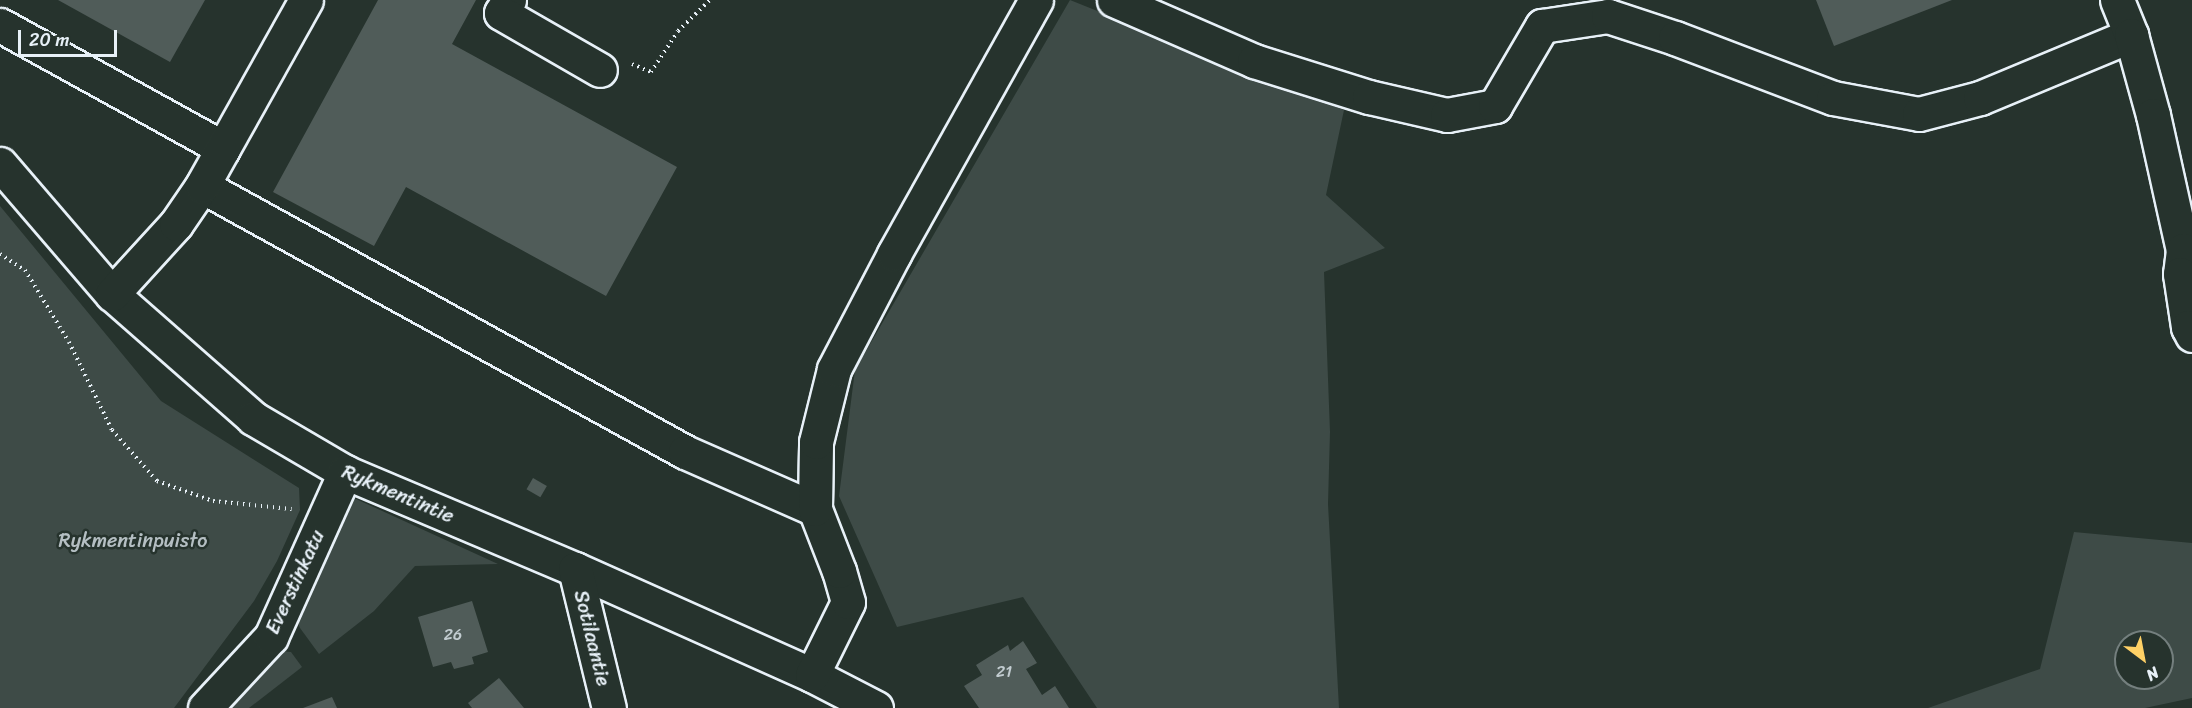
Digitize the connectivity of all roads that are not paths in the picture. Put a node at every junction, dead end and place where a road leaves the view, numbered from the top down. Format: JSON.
{"nodes":[{"id":1,"x":306,"y":0,"type":"edge"},
{"id":2,"x":508,"y":0,"type":"edge"},
{"id":3,"x":1036,"y":0,"type":"edge"},
{"id":4,"x":1114,"y":0,"type":"edge"},
{"id":5,"x":2117,"y":0,"type":"edge"},
{"id":6,"x":0,"y":25,"type":"edge"},
{"id":7,"x":2131,"y":35,"type":"junction"},
{"id":8,"x":600,"y":70,"type":"road end"},
{"id":9,"x":223,"y":148,"type":"junction"},
{"id":10,"x":0,"y":164,"type":"edge"},
{"id":11,"x":202,"y":186,"type":"junction"},
{"id":12,"x":112,"y":294,"type":"junction"},
{"id":13,"x":2192,"y":335,"type":"edge"},
{"id":14,"x":345,"y":472,"type":"junction"},
{"id":15,"x":815,"y":509,"type":"junction"},
{"id":16,"x":575,"y":569,"type":"junction"},
{"id":17,"x":812,"y":675,"type":"junction"},
{"id":18,"x":205,"y":708,"type":"edge"},
{"id":19,"x":609,"y":708,"type":"edge"},
{"id":20,"x":876,"y":708,"type":"edge"}],
"edges":[{"from":1,"to":9,"type":"street"},
{"from":2,"to":8,"type":"street"},
{"from":3,"to":15,"type":"street"},
{"from":4,"to":7,"type":"street"},
{"from":5,"to":7,"type":"street"},
{"from":6,"to":9,"type":"street"},
{"from":7,"to":13,"type":"street"},
{"from":9,"to":11,"type":"street"},
{"from":10,"to":12,"type":"street","name":"Rykmentintie"},
{"from":11,"to":12,"type":"street"},
{"from":11,"to":15,"type":"street"},
{"from":12,"to":14,"type":"street","name":"Rykmentintie"},
{"from":14,"to":16,"type":"street","name":"Rykmentintie"},
{"from":14,"to":18,"type":"street","name":"Everstinkatu"},
{"from":15,"to":17,"type":"street"},
{"from":16,"to":17,"type":"street","name":"Rykmentintie"},
{"from":16,"to":19,"type":"street","name":"Sotilaantie"},
{"from":17,"to":20,"type":"street","name":"Rykmentintie"}]}
